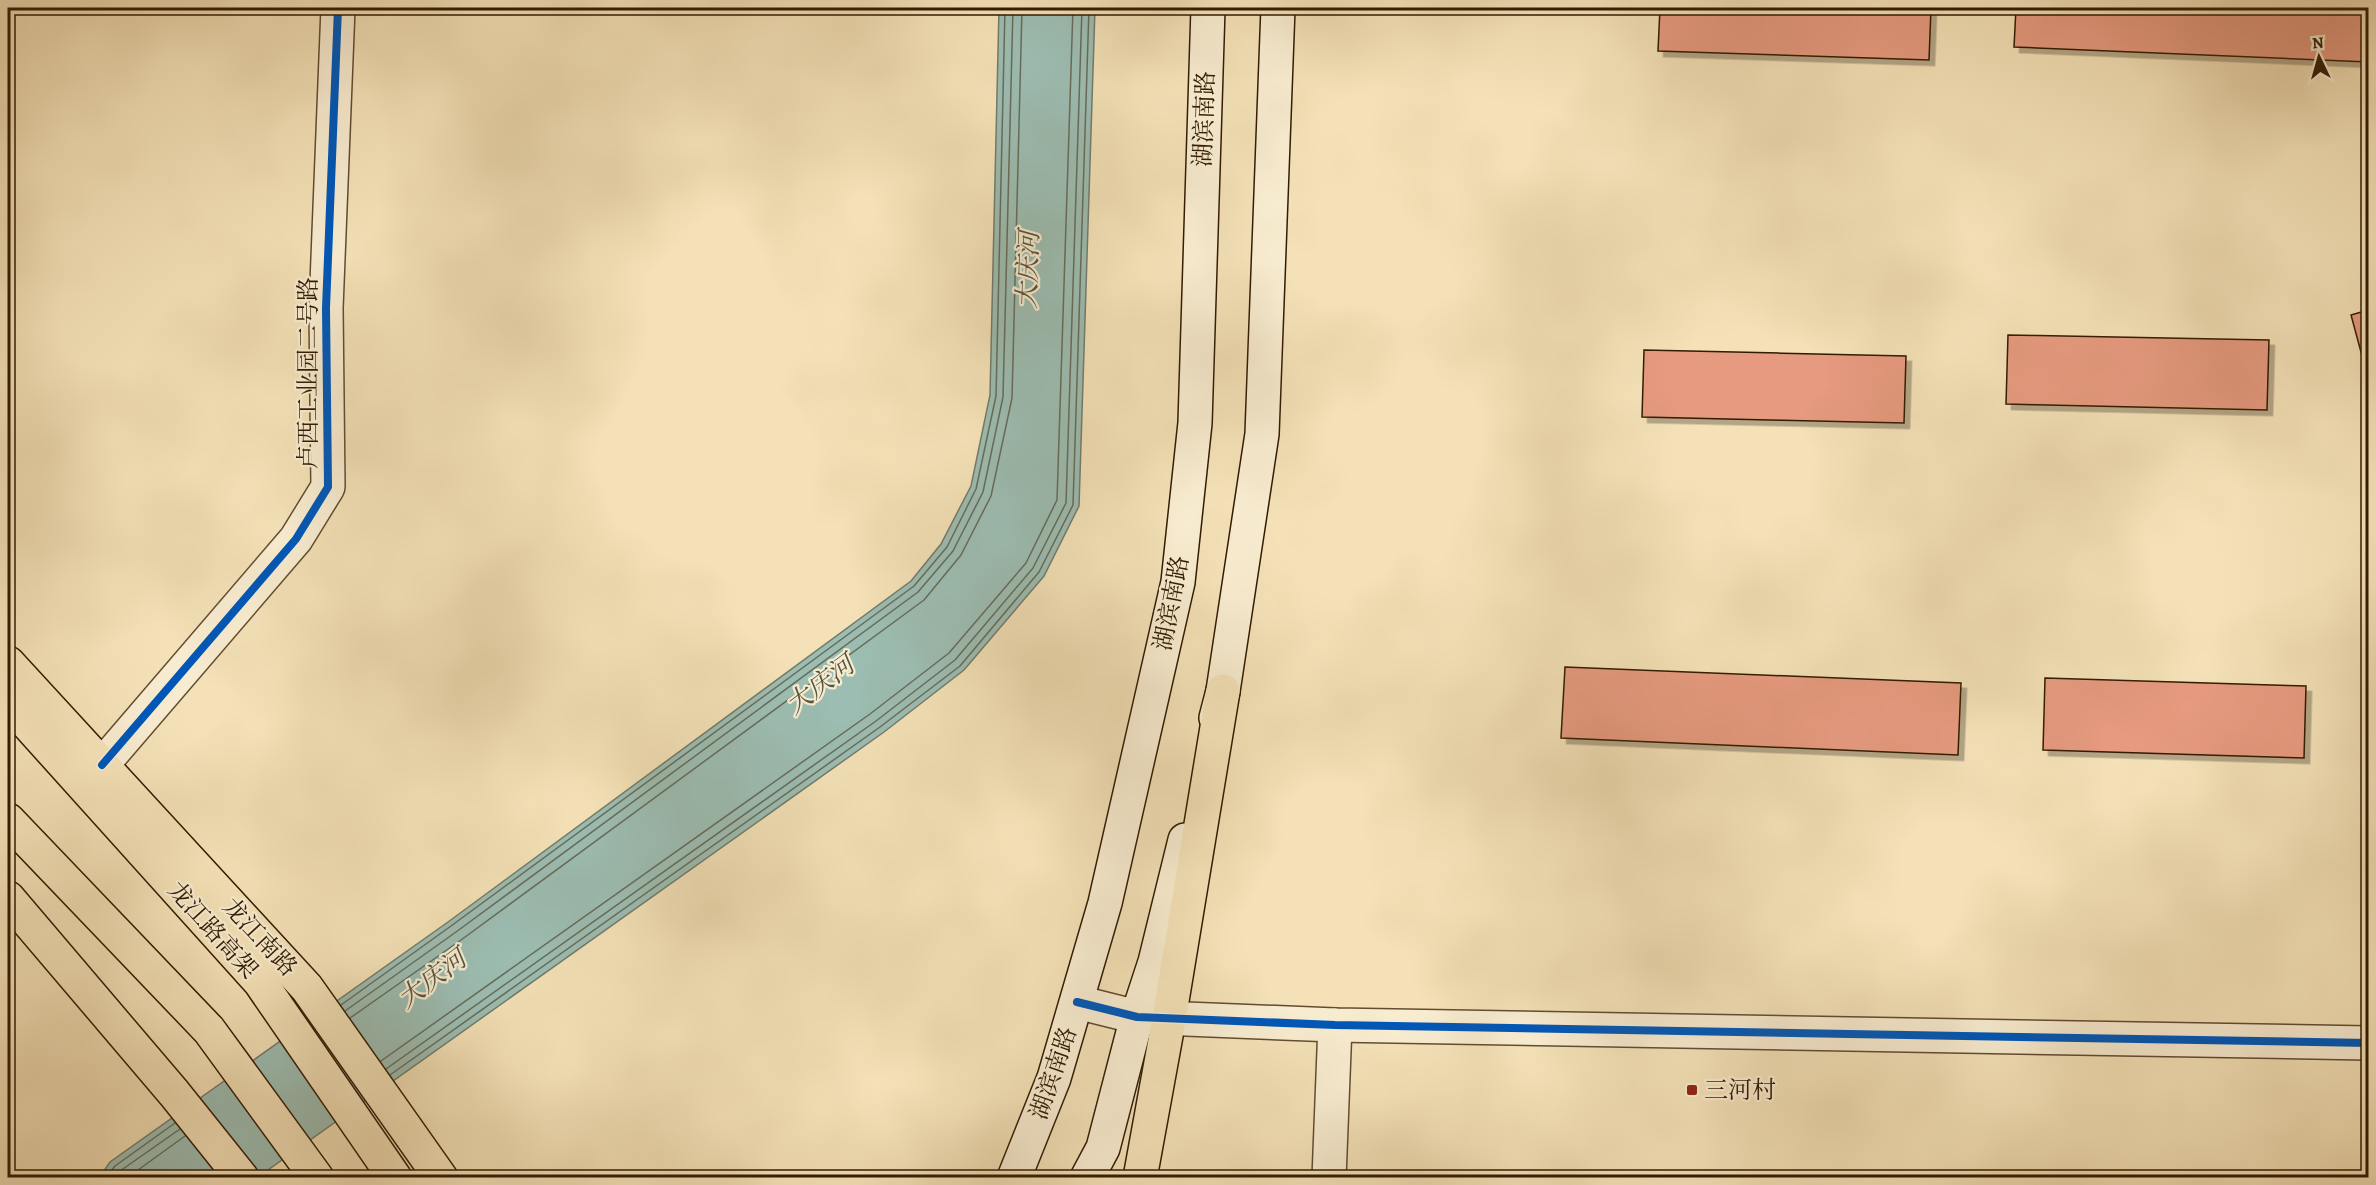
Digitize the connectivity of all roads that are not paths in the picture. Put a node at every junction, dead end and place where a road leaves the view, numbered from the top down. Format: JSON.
{"nodes":[{"id":1,"x":338,"y":8,"type":"edge"},
{"id":2,"x":1208,"y":8,"type":"edge"},
{"id":3,"x":1278,"y":8,"type":"edge"},
{"id":4,"x":8,"y":663,"type":"edge"},
{"id":5,"x":1223,"y":691,"type":"junction"},
{"id":6,"x":8,"y":702,"type":"edge"},
{"id":7,"x":102,"y":765,"type":"junction"},
{"id":8,"x":8,"y":820,"type":"edge"},
{"id":9,"x":8,"y":898,"type":"edge"},
{"id":10,"x":1077,"y":1002,"type":"junction"},
{"id":11,"x":1137,"y":1017,"type":"junction"},
{"id":12,"x":1169,"y":1018,"type":"junction"},
{"id":13,"x":1335,"y":1025,"type":"junction"},
{"id":14,"x":2368,"y":1043,"type":"edge"},
{"id":15,"x":242,"y":1178,"type":"edge"},
{"id":16,"x":317,"y":1178,"type":"edge"},
{"id":17,"x":395,"y":1178,"type":"edge"},
{"id":18,"x":441,"y":1178,"type":"edge"},
{"id":19,"x":1014,"y":1178,"type":"edge"},
{"id":20,"x":1087,"y":1178,"type":"edge"},
{"id":21,"x":1140,"y":1178,"type":"edge"},
{"id":22,"x":1329,"y":1178,"type":"edge"}],
"edges":[{"from":1,"to":7,"type":"main road","name":"卢西工业园二号路"},
{"from":2,"to":10,"type":"main road","name":"湖滨南路"},
{"from":3,"to":5,"type":"main road"},
{"from":4,"to":7,"type":"main road","name":"龙江南路"},
{"from":5,"to":11,"type":"main road"},
{"from":5,"to":12,"type":"main road"},
{"from":6,"to":17,"type":"main road","name":"龙江路高架"},
{"from":7,"to":18,"type":"main road","name":"龙江南路"},
{"from":8,"to":16,"type":"main road"},
{"from":9,"to":15,"type":"main road"},
{"from":10,"to":11,"type":"main road"},
{"from":10,"to":19,"type":"main road","name":"湖滨南路"},
{"from":11,"to":12,"type":"main road"},
{"from":11,"to":20,"type":"main road"},
{"from":12,"to":13,"type":"main road"},
{"from":12,"to":21,"type":"main road"},
{"from":13,"to":14,"type":"main road"},
{"from":13,"to":22,"type":"main road"}]}
